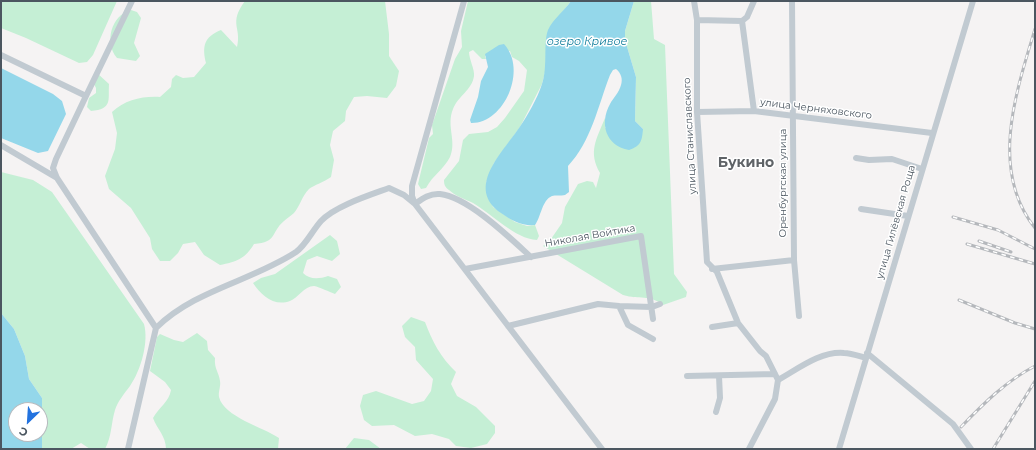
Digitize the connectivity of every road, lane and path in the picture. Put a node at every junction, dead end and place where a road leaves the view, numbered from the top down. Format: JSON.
{"nodes":[{"id":1,"x":132,"y":1,"type":"edge"},
{"id":2,"x":464,"y":1,"type":"edge"},
{"id":3,"x":694,"y":1,"type":"edge"},
{"id":4,"x":754,"y":1,"type":"edge"},
{"id":5,"x":792,"y":1,"type":"edge"},
{"id":6,"x":973,"y":1,"type":"edge"},
{"id":7,"x":697,"y":20,"type":"junction"},
{"id":8,"x":742,"y":20,"type":"junction"},
{"id":9,"x":1,"y":55,"type":"edge"},
{"id":10,"x":86,"y":96,"type":"junction"},
{"id":11,"x":754,"y":111,"type":"junction"},
{"id":12,"x":697,"y":112,"type":"junction"},
{"id":13,"x":792,"y":115,"type":"junction"},
{"id":14,"x":932,"y":133,"type":"junction"},
{"id":15,"x":1,"y":145,"type":"edge"},
{"id":16,"x":856,"y":158,"type":"dead end"},
{"id":17,"x":922,"y":169,"type":"junction"},
{"id":18,"x":57,"y":178,"type":"junction"},
{"id":19,"x":415,"y":204,"type":"junction"},
{"id":20,"x":861,"y":209,"type":"dead end"},
{"id":21,"x":908,"y":216,"type":"junction"},
{"id":22,"x":531,"y":257,"type":"junction"},
{"id":23,"x":794,"y":260,"type":"junction"},
{"id":24,"x":465,"y":269,"type":"junction"},
{"id":25,"x":712,"y":269,"type":"junction"},
{"id":26,"x":660,"y":304,"type":"dead end"},
{"id":27,"x":619,"y":306,"type":"junction"},
{"id":28,"x":651,"y":307,"type":"junction"},
{"id":29,"x":799,"y":316,"type":"dead end"},
{"id":30,"x":653,"y":319,"type":"dead end"},
{"id":31,"x":738,"y":323,"type":"junction"},
{"id":32,"x":508,"y":326,"type":"junction"},
{"id":33,"x":712,"y":327,"type":"dead end"},
{"id":34,"x":156,"y":328,"type":"junction"},
{"id":35,"x":653,"y":339,"type":"dead end"},
{"id":36,"x":867,"y":355,"type":"junction"},
{"id":37,"x":688,"y":376,"type":"dead end"},
{"id":38,"x":719,"y":376,"type":"junction"},
{"id":39,"x":776,"y":377,"type":"junction"},
{"id":40,"x":716,"y":412,"type":"dead end"},
{"id":41,"x":128,"y":449,"type":"edge"},
{"id":42,"x":602,"y":449,"type":"edge"},
{"id":43,"x":749,"y":449,"type":"edge"},
{"id":44,"x":839,"y":449,"type":"edge"},
{"id":45,"x":971,"y":449,"type":"edge"}],
"edges":[{"from":1,"to":10,"type":"street"},
{"from":2,"to":19,"type":"street"},
{"from":3,"to":7,"type":"street","name":"улица Станиславского"},
{"from":4,"to":8,"type":"street"},
{"from":5,"to":13,"type":"street","name":"Оренбургская улица"},
{"from":6,"to":14,"type":"street","name":"улица Гилёвская Роща"},
{"from":7,"to":8,"type":"street"},
{"from":7,"to":12,"type":"street","name":"улица Станиславского"},
{"from":8,"to":11,"type":"street"},
{"from":9,"to":10,"type":"street"},
{"from":10,"to":18,"type":"street"},
{"from":11,"to":12,"type":"street","name":"улица Черняховского"},
{"from":11,"to":13,"type":"street","name":"улица Черняховского"},
{"from":12,"to":25,"type":"street","name":"улица Станиславского"},
{"from":13,"to":14,"type":"street","name":"улица Черняховского"},
{"from":13,"to":23,"type":"street","name":"Оренбургская улица"},
{"from":14,"to":17,"type":"street","name":"улица Гилёвская Роща"},
{"from":15,"to":18,"type":"street"},
{"from":16,"to":17,"type":"street"},
{"from":17,"to":21,"type":"street","name":"улица Гилёвская Роща"},
{"from":18,"to":34,"type":"street"},
{"from":19,"to":22,"type":"street"},
{"from":19,"to":24,"type":"street"},
{"from":19,"to":34,"type":"street"},
{"from":20,"to":21,"type":"street"},
{"from":21,"to":36,"type":"street","name":"улица Гилёвская Роща"},
{"from":22,"to":24,"type":"street"},
{"from":22,"to":28,"type":"street","name":"Николая Войтика"},
{"from":23,"to":25,"type":"street"},
{"from":23,"to":29,"type":"street","name":"Оренбургская улица"},
{"from":24,"to":32,"type":"street"},
{"from":25,"to":31,"type":"street","name":"улица Станиславского"},
{"from":26,"to":28,"type":"street"},
{"from":27,"to":28,"type":"street"},
{"from":27,"to":32,"type":"street"},
{"from":27,"to":35,"type":"street"},
{"from":28,"to":30,"type":"street","name":"Николая Войтика"},
{"from":31,"to":33,"type":"street"},
{"from":31,"to":39,"type":"street","name":"улица Станиславского"},
{"from":32,"to":42,"type":"street"},
{"from":34,"to":41,"type":"street"},
{"from":36,"to":39,"type":"street"},
{"from":36,"to":44,"type":"street","name":"улица Гилёвская Роща"},
{"from":36,"to":45,"type":"street"},
{"from":37,"to":38,"type":"street"},
{"from":38,"to":39,"type":"street"},
{"from":38,"to":40,"type":"street"},
{"from":39,"to":43,"type":"street"}]}
